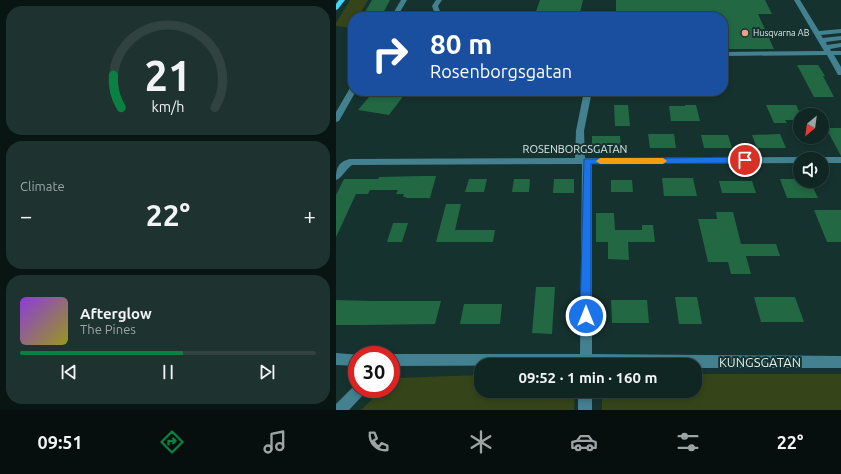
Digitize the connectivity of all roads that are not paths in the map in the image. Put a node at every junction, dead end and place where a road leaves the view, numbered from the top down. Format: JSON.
{"nodes":[{"id":1,"x":342,"y":0,"type":"edge"},
{"id":2,"x":404,"y":0,"type":"edge"},
{"id":3,"x":439,"y":0,"type":"edge"},
{"id":4,"x":797,"y":0,"type":"edge"},
{"id":5,"x":336,"y":8,"type":"edge"},
{"id":6,"x":397,"y":12,"type":"edge"},
{"id":7,"x":437,"y":12,"type":"edge"},
{"id":8,"x":841,"y":31,"type":"edge"},
{"id":9,"x":817,"y":33,"type":"junction"},
{"id":10,"x":841,"y":38,"type":"edge"},
{"id":11,"x":821,"y":40,"type":"junction"},
{"id":12,"x":841,"y":45,"type":"edge"},
{"id":13,"x":827,"y":50,"type":"junction"},
{"id":14,"x":841,"y":53,"type":"edge"},
{"id":15,"x":728,"y":54,"type":"edge"},
{"id":16,"x":841,"y":73,"type":"edge"},
{"id":17,"x":349,"y":96,"type":"edge"},
{"id":18,"x":587,"y":96,"type":"edge"},
{"id":19,"x":336,"y":119,"type":"edge"},
{"id":20,"x":793,"y":160,"type":"edge"},
{"id":21,"x":829,"y":160,"type":"edge"},
{"id":22,"x":841,"y":160,"type":"edge"},
{"id":23,"x":583,"y":161,"type":"junction"},
{"id":24,"x":336,"y":176,"type":"edge"},
{"id":25,"x":586,"y":358,"type":"edge"},
{"id":26,"x":336,"y":359,"type":"edge"},
{"id":27,"x":348,"y":360,"type":"edge"},
{"id":28,"x":400,"y":360,"type":"edge"},
{"id":29,"x":474,"y":361,"type":"edge"},
{"id":30,"x":841,"y":362,"type":"edge"},
{"id":31,"x":702,"y":363,"type":"edge"},
{"id":32,"x":351,"y":398,"type":"edge"},
{"id":33,"x":585,"y":398,"type":"edge"},
{"id":34,"x":340,"y":410,"type":"edge"},
{"id":35,"x":585,"y":410,"type":"edge"}],
"edges":[{"from":1,"to":5,"type":"main road"},
{"from":2,"to":6,"type":"street"},
{"from":3,"to":7,"type":"street"},
{"from":4,"to":9,"type":"street"},
{"from":8,"to":9,"type":"street"},
{"from":9,"to":11,"type":"street"},
{"from":10,"to":11,"type":"street"},
{"from":11,"to":13,"type":"street"},
{"from":12,"to":13,"type":"street"},
{"from":13,"to":14,"type":"street"},
{"from":13,"to":15,"type":"street"},
{"from":13,"to":16,"type":"street"},
{"from":17,"to":19,"type":"street"},
{"from":18,"to":23,"type":"street"},
{"from":20,"to":23,"type":"street","name":"ROSENBORGSGATAN"},
{"from":21,"to":22,"type":"street"},
{"from":23,"to":24,"type":"street","name":"ROSENBORGSGATAN"},
{"from":23,"to":25,"type":"street"},
{"from":26,"to":27,"type":"street"},
{"from":28,"to":29,"type":"street","name":"KUNGSGATAN"},
{"from":30,"to":31,"type":"street","name":"KUNGSGATAN"},
{"from":32,"to":34,"type":"street"},
{"from":33,"to":35,"type":"street"}]}
